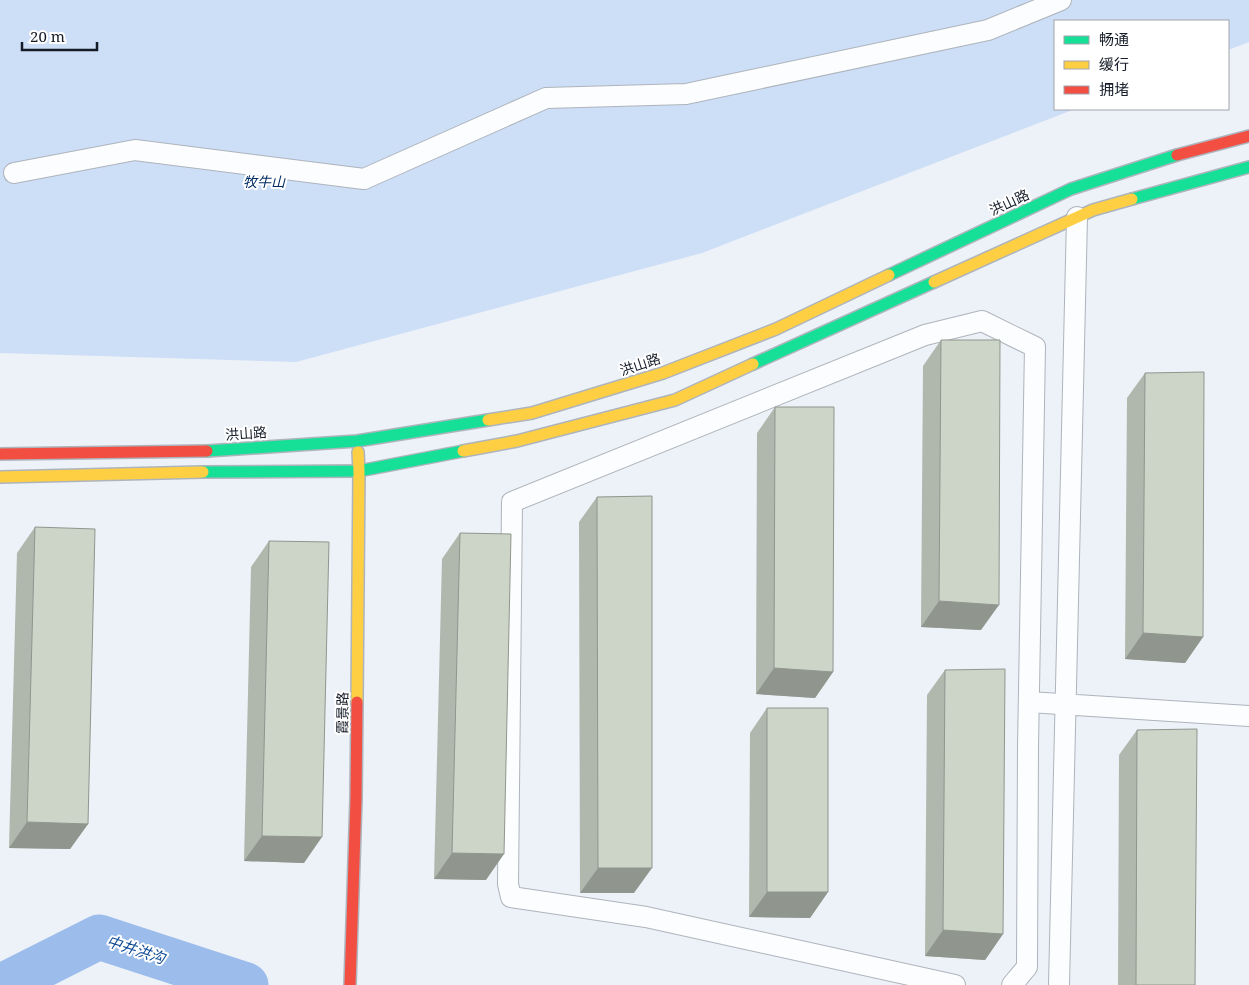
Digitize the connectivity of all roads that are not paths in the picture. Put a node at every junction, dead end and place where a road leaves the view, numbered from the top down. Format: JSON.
{"nodes":[{"id":1,"x":1061,"y":0,"type":"edge"},
{"id":2,"x":1249,"y":136,"type":"edge"},
{"id":3,"x":1249,"y":167,"type":"edge"},
{"id":4,"x":14,"y":173,"type":"dead end"},
{"id":5,"x":1077,"y":217,"type":"junction"},
{"id":6,"x":357,"y":441,"type":"junction"},
{"id":7,"x":0,"y":454,"type":"edge"},
{"id":8,"x":359,"y":470,"type":"junction"},
{"id":9,"x":0,"y":476,"type":"edge"},
{"id":10,"x":1029,"y":702,"type":"junction"},
{"id":11,"x":1066,"y":704,"type":"junction"},
{"id":12,"x":1249,"y":716,"type":"edge"},
{"id":13,"x":350,"y":985,"type":"edge"},
{"id":14,"x":955,"y":985,"type":"edge"},
{"id":15,"x":1012,"y":985,"type":"edge"},
{"id":16,"x":1059,"y":985,"type":"edge"}],
"edges":[{"from":1,"to":4,"type":"street"},
{"from":2,"to":6,"type":"main road","name":"洪山路"},
{"from":3,"to":5,"type":"main road"},
{"from":5,"to":8,"type":"main road"},
{"from":5,"to":11,"type":"street"},
{"from":6,"to":7,"type":"main road","name":"洪山路"},
{"from":6,"to":8,"type":"main road","name":"霞景路"},
{"from":8,"to":9,"type":"main road"},
{"from":8,"to":13,"type":"main road","name":"霞景路"},
{"from":10,"to":11,"type":"street"},
{"from":10,"to":14,"type":"street"},
{"from":10,"to":15,"type":"street"},
{"from":11,"to":12,"type":"street"},
{"from":11,"to":16,"type":"street"}]}
